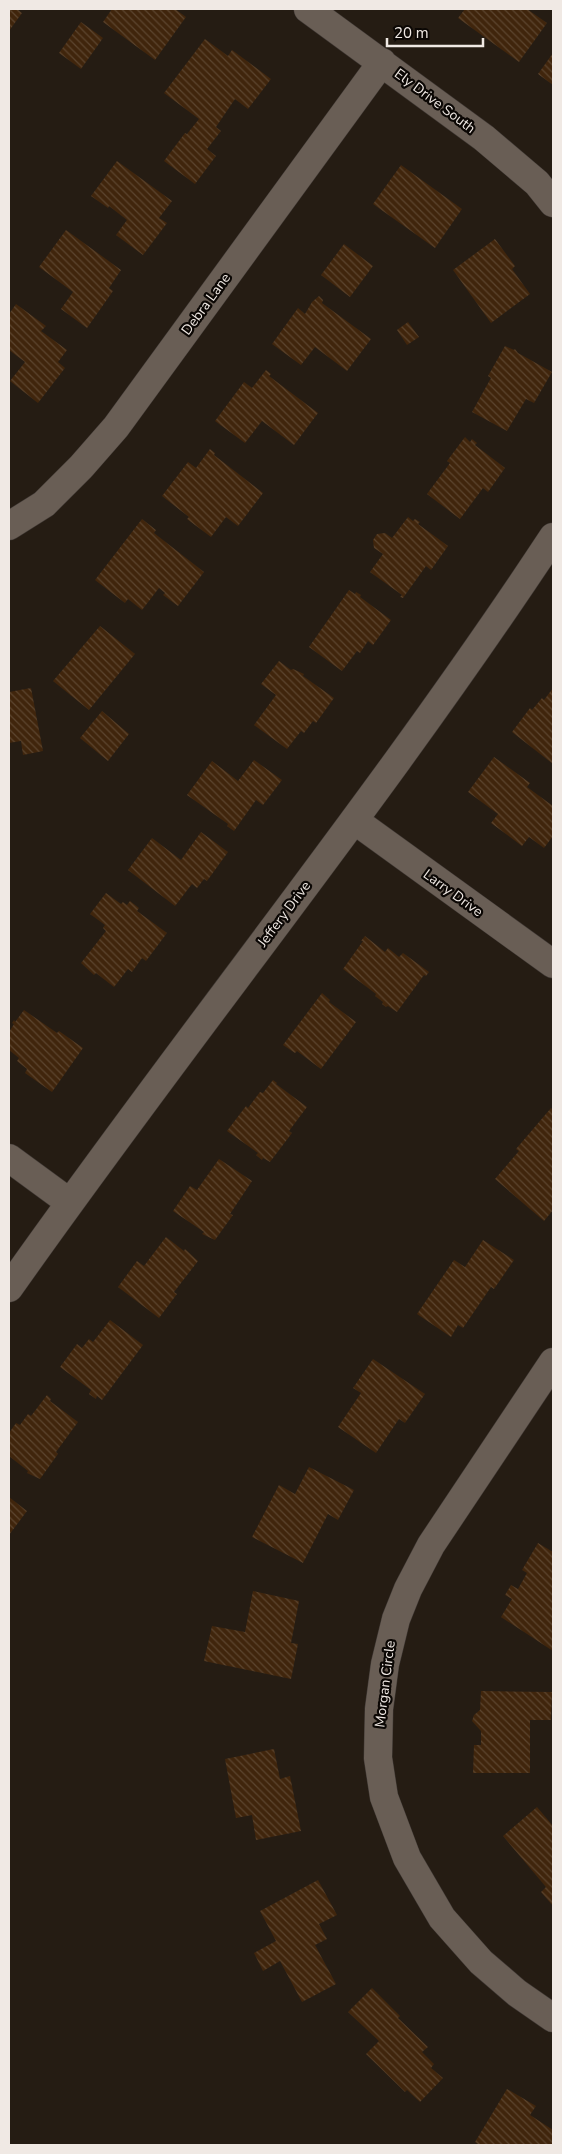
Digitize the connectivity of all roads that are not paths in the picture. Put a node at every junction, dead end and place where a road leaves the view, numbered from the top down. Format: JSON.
{"nodes":[{"id":1,"x":308,"y":9,"type":"edge"},
{"id":2,"x":382,"y":62,"type":"junction"},
{"id":3,"x":553,"y":203,"type":"edge"},
{"id":4,"x":9,"y":526,"type":"edge"},
{"id":5,"x":553,"y":537,"type":"edge"},
{"id":6,"x":354,"y":820,"type":"junction"},
{"id":7,"x":553,"y":964,"type":"edge"},
{"id":8,"x":9,"y":1158,"type":"edge"},
{"id":9,"x":69,"y":1202,"type":"junction"},
{"id":10,"x":9,"y":1288,"type":"edge"},
{"id":11,"x":553,"y":1362,"type":"edge"},
{"id":12,"x":553,"y":2018,"type":"edge"}],
"edges":[{"from":1,"to":2,"type":"street","name":"Ely Drive South"},
{"from":2,"to":3,"type":"street","name":"Ely Drive South"},
{"from":2,"to":4,"type":"street","name":"Debra Lane"},
{"from":5,"to":6,"type":"street","name":"Jeffery Drive"},
{"from":6,"to":7,"type":"street","name":"Larry Drive"},
{"from":6,"to":9,"type":"street","name":"Jeffery Drive"},
{"from":8,"to":9,"type":"street"},
{"from":9,"to":10,"type":"street","name":"Jeffery Drive"},
{"from":11,"to":12,"type":"street","name":"Morgan Circle"}]}
